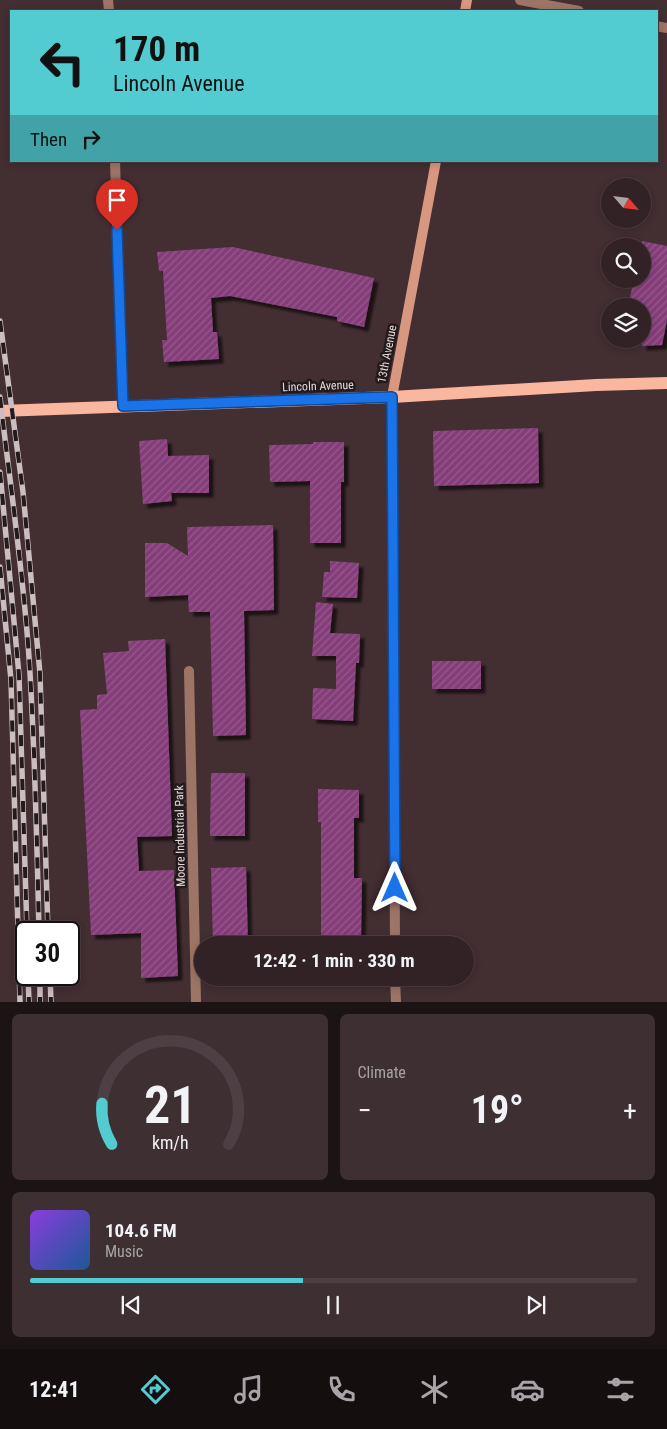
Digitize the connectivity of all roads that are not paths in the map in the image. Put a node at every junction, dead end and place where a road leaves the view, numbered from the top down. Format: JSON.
{"nodes":[{"id":1,"x":520,"y":0,"type":"edge"},
{"id":2,"x":574,"y":10,"type":"edge"},
{"id":3,"x":115,"y":162,"type":"edge"},
{"id":4,"x":436,"y":162,"type":"edge"},
{"id":5,"x":667,"y":383,"type":"edge"},
{"id":6,"x":392,"y":397,"type":"junction"},
{"id":7,"x":123,"y":406,"type":"junction"},
{"id":8,"x":0,"y":411,"type":"edge"},
{"id":9,"x":189,"y":670,"type":"dead end"},
{"id":10,"x":395,"y":936,"type":"edge"},
{"id":11,"x":396,"y":986,"type":"edge"},
{"id":12,"x":196,"y":1002,"type":"edge"},
{"id":13,"x":396,"y":1002,"type":"edge"}],
"edges":[{"from":1,"to":2,"type":"street"},
{"from":3,"to":7,"type":"street"},
{"from":4,"to":6,"type":"street","name":"13th Avenue"},
{"from":5,"to":6,"type":"main road","name":"Lincoln Avenue"},
{"from":6,"to":7,"type":"main road","name":"Lincoln Avenue"},
{"from":6,"to":10,"type":"street","name":"13th Avenue"},
{"from":7,"to":8,"type":"main road","name":"Lincoln Avenue"},
{"from":9,"to":12,"type":"street","name":"Moore Industrial Park"},
{"from":11,"to":13,"type":"street"}]}
